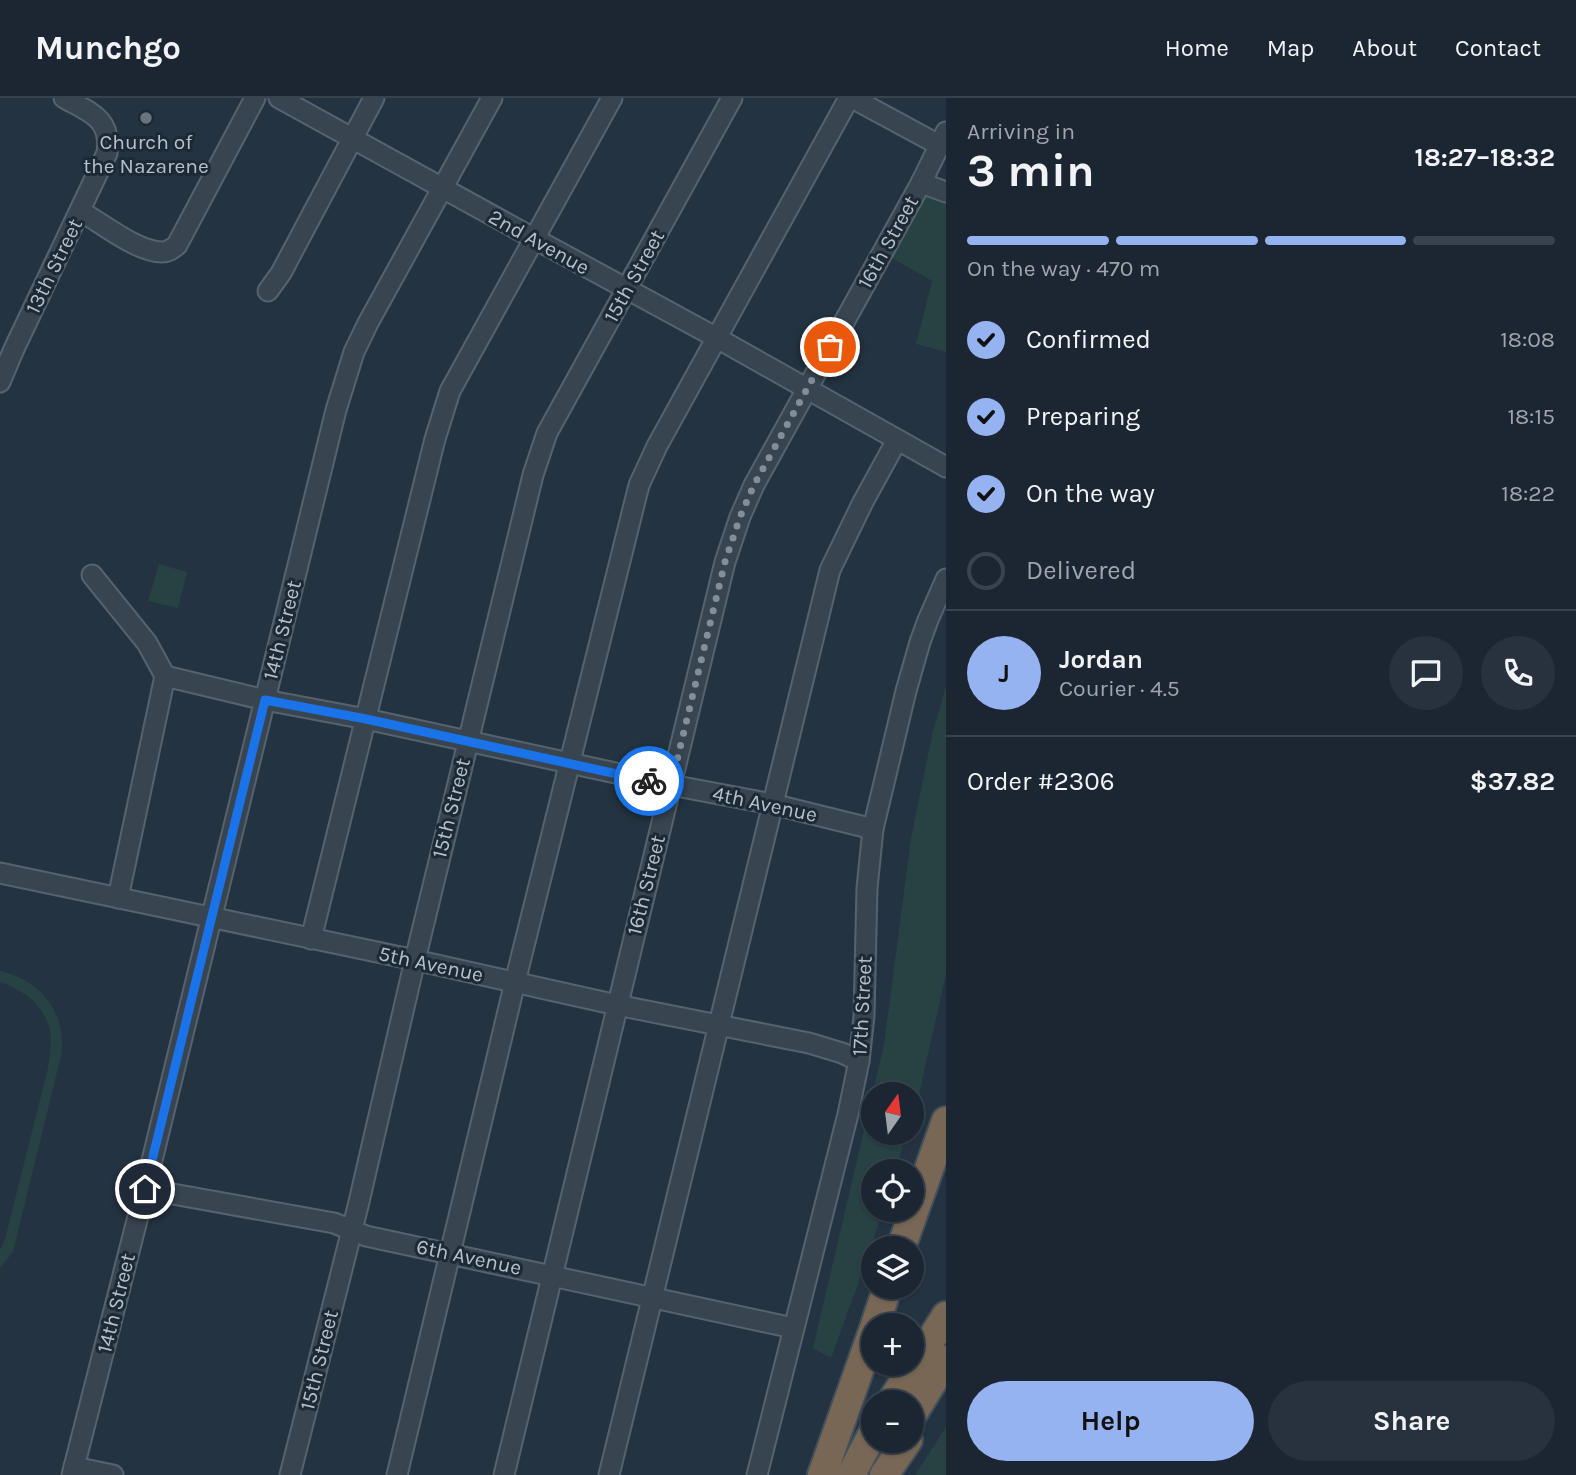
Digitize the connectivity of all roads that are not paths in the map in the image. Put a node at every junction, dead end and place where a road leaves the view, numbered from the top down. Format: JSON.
{"nodes":[{"id":1,"x":64,"y":98,"type":"edge"},
{"id":2,"x":255,"y":98,"type":"edge"},
{"id":3,"x":279,"y":98,"type":"edge"},
{"id":4,"x":374,"y":98,"type":"edge"},
{"id":5,"x":492,"y":98,"type":"edge"},
{"id":6,"x":612,"y":98,"type":"edge"},
{"id":7,"x":732,"y":98,"type":"edge"},
{"id":8,"x":850,"y":98,"type":"edge"},
{"id":9,"x":352,"y":138,"type":"junction"},
{"id":10,"x":943,"y":139,"type":"edge"},
{"id":11,"x":920,"y":183,"type":"junction"},
{"id":12,"x":442,"y":188,"type":"junction"},
{"id":13,"x":946,"y":192,"type":"edge"},
{"id":14,"x":80,"y":211,"type":"junction"},
{"id":15,"x":535,"y":239,"type":"junction"},
{"id":16,"x":626,"y":289,"type":"junction"},
{"id":17,"x":268,"y":291,"type":"dead end"},
{"id":18,"x":717,"y":338,"type":"junction"},
{"id":19,"x":7,"y":347,"type":"edge"},
{"id":20,"x":0,"y":382,"type":"edge"},
{"id":21,"x":807,"y":389,"type":"junction"},
{"id":22,"x":897,"y":440,"type":"junction"},
{"id":23,"x":946,"y":467,"type":"edge"},
{"id":24,"x":92,"y":575,"type":"dead end"},
{"id":25,"x":946,"y":579,"type":"edge"},
{"id":26,"x":164,"y":676,"type":"junction"},
{"id":27,"x":265,"y":700,"type":"junction"},
{"id":28,"x":366,"y":719,"type":"junction"},
{"id":29,"x":467,"y":741,"type":"junction"},
{"id":30,"x":570,"y":763,"type":"junction"},
{"id":31,"x":671,"y":785,"type":"junction"},
{"id":32,"x":772,"y":804,"type":"junction"},
{"id":33,"x":873,"y":828,"type":"junction"},
{"id":34,"x":0,"y":873,"type":"edge"},
{"id":35,"x":118,"y":898,"type":"junction"},
{"id":36,"x":211,"y":918,"type":"junction"},
{"id":37,"x":311,"y":939,"type":"junction"},
{"id":38,"x":415,"y":960,"type":"junction"},
{"id":39,"x":515,"y":982,"type":"junction"},
{"id":40,"x":617,"y":1005,"type":"junction"},
{"id":41,"x":718,"y":1025,"type":"junction"},
{"id":42,"x":859,"y":1061,"type":"junction"},
{"id":43,"x":946,"y":1121,"type":"edge"},
{"id":44,"x":145,"y":1189,"type":"junction"},
{"id":45,"x":351,"y":1230,"type":"junction"},
{"id":46,"x":905,"y":1236,"type":"edge"},
{"id":47,"x":450,"y":1253,"type":"junction"},
{"id":48,"x":552,"y":1275,"type":"junction"},
{"id":49,"x":653,"y":1298,"type":"junction"},
{"id":50,"x":946,"y":1316,"type":"edge"},
{"id":51,"x":793,"y":1328,"type":"junction"},
{"id":52,"x":946,"y":1360,"type":"edge"},
{"id":53,"x":861,"y":1365,"type":"edge"},
{"id":54,"x":946,"y":1387,"type":"edge"},
{"id":55,"x":899,"y":1390,"type":"edge"},
{"id":56,"x":924,"y":1396,"type":"edge"},
{"id":57,"x":924,"y":1418,"type":"edge"},
{"id":58,"x":863,"y":1453,"type":"edge"},
{"id":59,"x":890,"y":1453,"type":"edge"},
{"id":60,"x":899,"y":1453,"type":"edge"},
{"id":61,"x":73,"y":1471,"type":"edge"},
{"id":62,"x":113,"y":1475,"type":"edge"},
{"id":63,"x":290,"y":1475,"type":"edge"},
{"id":64,"x":397,"y":1475,"type":"edge"},
{"id":65,"x":504,"y":1475,"type":"edge"},
{"id":66,"x":609,"y":1475,"type":"edge"},
{"id":67,"x":757,"y":1475,"type":"edge"},
{"id":68,"x":822,"y":1475,"type":"edge"},
{"id":69,"x":851,"y":1475,"type":"edge"},
{"id":70,"x":878,"y":1475,"type":"edge"},
{"id":71,"x":884,"y":1475,"type":"edge"}],
"edges":[{"from":1,"to":14,"type":"street"},
{"from":2,"to":14,"type":"street","name":"13th Street"},
{"from":3,"to":9,"type":"street","name":"2nd Avenue"},
{"from":4,"to":9,"type":"street"},
{"from":5,"to":12,"type":"street","name":"14th Street"},
{"from":6,"to":15,"type":"street"},
{"from":7,"to":16,"type":"street","name":"15th Street"},
{"from":8,"to":10,"type":"street"},
{"from":8,"to":18,"type":"street"},
{"from":9,"to":12,"type":"street","name":"2nd Avenue"},
{"from":9,"to":17,"type":"street"},
{"from":10,"to":11,"type":"street","name":"16th Street"},
{"from":11,"to":13,"type":"street"},
{"from":11,"to":21,"type":"street","name":"16th Street"},
{"from":12,"to":15,"type":"street","name":"2nd Avenue"},
{"from":12,"to":27,"type":"street","name":"14th Street"},
{"from":14,"to":19,"type":"street","name":"13th Street"},
{"from":15,"to":16,"type":"street","name":"2nd Avenue"},
{"from":15,"to":28,"type":"street"},
{"from":16,"to":18,"type":"street","name":"2nd Avenue"},
{"from":16,"to":29,"type":"street","name":"15th Street"},
{"from":18,"to":21,"type":"street","name":"2nd Avenue"},
{"from":18,"to":30,"type":"street"},
{"from":19,"to":20,"type":"street","name":"13th Street"},
{"from":21,"to":22,"type":"street","name":"2nd Avenue"},
{"from":21,"to":31,"type":"street","name":"16th Street"},
{"from":22,"to":23,"type":"street","name":"2nd Avenue"},
{"from":22,"to":32,"type":"street"},
{"from":24,"to":26,"type":"street"},
{"from":25,"to":33,"type":"street","name":"17th Street"},
{"from":26,"to":27,"type":"street","name":"4th Avenue"},
{"from":26,"to":35,"type":"street"},
{"from":27,"to":28,"type":"street","name":"4th Avenue"},
{"from":27,"to":36,"type":"street","name":"14th Street"},
{"from":28,"to":29,"type":"street","name":"4th Avenue"},
{"from":28,"to":37,"type":"street"},
{"from":29,"to":30,"type":"street","name":"4th Avenue"},
{"from":29,"to":38,"type":"street","name":"15th Street"},
{"from":30,"to":31,"type":"street","name":"4th Avenue"},
{"from":30,"to":39,"type":"street"},
{"from":31,"to":32,"type":"street","name":"4th Avenue"},
{"from":31,"to":40,"type":"street","name":"16th Street"},
{"from":32,"to":33,"type":"street","name":"4th Avenue"},
{"from":32,"to":41,"type":"street"},
{"from":33,"to":42,"type":"street","name":"17th Street"},
{"from":34,"to":35,"type":"street","name":"5th Avenue"},
{"from":35,"to":36,"type":"street","name":"5th Avenue"},
{"from":36,"to":37,"type":"street","name":"5th Avenue"},
{"from":36,"to":44,"type":"street","name":"14th Street"},
{"from":37,"to":38,"type":"street","name":"5th Avenue"},
{"from":38,"to":39,"type":"street","name":"5th Avenue"},
{"from":38,"to":45,"type":"street","name":"15th Street"},
{"from":39,"to":40,"type":"street","name":"5th Avenue"},
{"from":39,"to":47,"type":"street"},
{"from":40,"to":41,"type":"street","name":"5th Avenue"},
{"from":40,"to":48,"type":"street","name":"16th Street"},
{"from":41,"to":42,"type":"street","name":"5th Avenue"},
{"from":41,"to":49,"type":"street"},
{"from":42,"to":51,"type":"street","name":"17th Street"},
{"from":43,"to":46,"type":"highway"},
{"from":44,"to":45,"type":"street","name":"6th Avenue"},
{"from":44,"to":61,"type":"street","name":"14th Street"},
{"from":45,"to":47,"type":"street","name":"6th Avenue"},
{"from":45,"to":63,"type":"street","name":"15th Street"},
{"from":47,"to":48,"type":"street","name":"6th Avenue"},
{"from":47,"to":64,"type":"street"},
{"from":48,"to":49,"type":"street","name":"6th Avenue"},
{"from":48,"to":65,"type":"street","name":"16th Street"},
{"from":49,"to":51,"type":"street","name":"6th Avenue"},
{"from":49,"to":66,"type":"street"},
{"from":50,"to":55,"type":"highway"},
{"from":51,"to":67,"type":"street","name":"17th Street"},
{"from":52,"to":56,"type":"highway"},
{"from":53,"to":68,"type":"highway"},
{"from":54,"to":57,"type":"highway"},
{"from":58,"to":69,"type":"highway"},
{"from":59,"to":70,"type":"highway"},
{"from":60,"to":71,"type":"highway"},
{"from":61,"to":62,"type":"street"}]}
